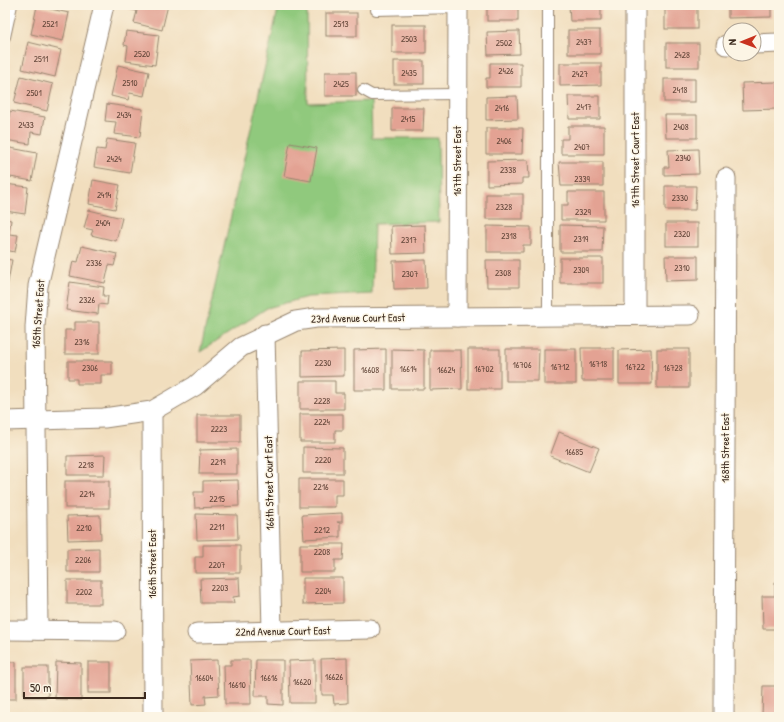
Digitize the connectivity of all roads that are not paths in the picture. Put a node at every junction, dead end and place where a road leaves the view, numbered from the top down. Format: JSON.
{"nodes":[{"id":1,"x":12,"y":5,"type":"edge"},
{"id":2,"x":104,"y":5,"type":"edge"},
{"id":3,"x":548,"y":5,"type":"edge"},
{"id":4,"x":635,"y":5,"type":"edge"},
{"id":5,"x":458,"y":7,"type":"edge"},
{"id":6,"x":376,"y":10,"type":"dead end"},
{"id":7,"x":5,"y":37,"type":"edge"},
{"id":8,"x":779,"y":43,"type":"edge"},
{"id":9,"x":762,"y":44,"type":"edge"},
{"id":10,"x":363,"y":90,"type":"dead end"},
{"id":11,"x":457,"y":94,"type":"junction"},
{"id":12,"x":726,"y":178,"type":"dead end"},
{"id":13,"x":635,"y":315,"type":"junction"},
{"id":14,"x":690,"y":315,"type":"dead end"},
{"id":15,"x":457,"y":316,"type":"junction"},
{"id":16,"x":548,"y":316,"type":"junction"},
{"id":17,"x":265,"y":334,"type":"junction"},
{"id":18,"x":152,"y":410,"type":"junction"},
{"id":19,"x":36,"y":420,"type":"junction"},
{"id":20,"x":5,"y":421,"type":"edge"},
{"id":21,"x":370,"y":629,"type":"dead end"},
{"id":22,"x":5,"y":630,"type":"edge"},
{"id":23,"x":38,"y":630,"type":"junction"},
{"id":24,"x":272,"y":631,"type":"junction"},
{"id":25,"x":115,"y":632,"type":"dead end"},
{"id":26,"x":197,"y":633,"type":"dead end"},
{"id":27,"x":152,"y":717,"type":"edge"},
{"id":28,"x":724,"y":717,"type":"edge"}],
"edges":[{"from":1,"to":7,"type":"lane"},
{"from":2,"to":19,"type":"street","name":"165th Street East"},
{"from":3,"to":16,"type":"lane"},
{"from":4,"to":13,"type":"street","name":"167th Street Court East"},
{"from":5,"to":6,"type":"lane"},
{"from":5,"to":11,"type":"street","name":"167th Street East"},
{"from":8,"to":9,"type":"street"},
{"from":10,"to":11,"type":"lane"},
{"from":11,"to":15,"type":"street","name":"167th Street East"},
{"from":12,"to":28,"type":"street","name":"168th Street East"},
{"from":13,"to":14,"type":"street","name":"23rd Avenue Court East"},
{"from":13,"to":16,"type":"street","name":"23rd Avenue Court East"},
{"from":15,"to":16,"type":"street","name":"23rd Avenue Court East"},
{"from":15,"to":17,"type":"street","name":"23rd Avenue Court East"},
{"from":17,"to":18,"type":"street","name":"23rd Avenue Court East"},
{"from":17,"to":24,"type":"street","name":"166th Street Court East"},
{"from":18,"to":19,"type":"street","name":"23rd Avenue Court East"},
{"from":18,"to":27,"type":"street","name":"166th Street East"},
{"from":19,"to":20,"type":"street","name":"23rd Avenue Court East"},
{"from":19,"to":23,"type":"street","name":"165th Street East"},
{"from":21,"to":24,"type":"street","name":"22nd Avenue Court East"},
{"from":22,"to":23,"type":"street"},
{"from":23,"to":25,"type":"street"},
{"from":24,"to":26,"type":"street","name":"22nd Avenue Court East"}]}
